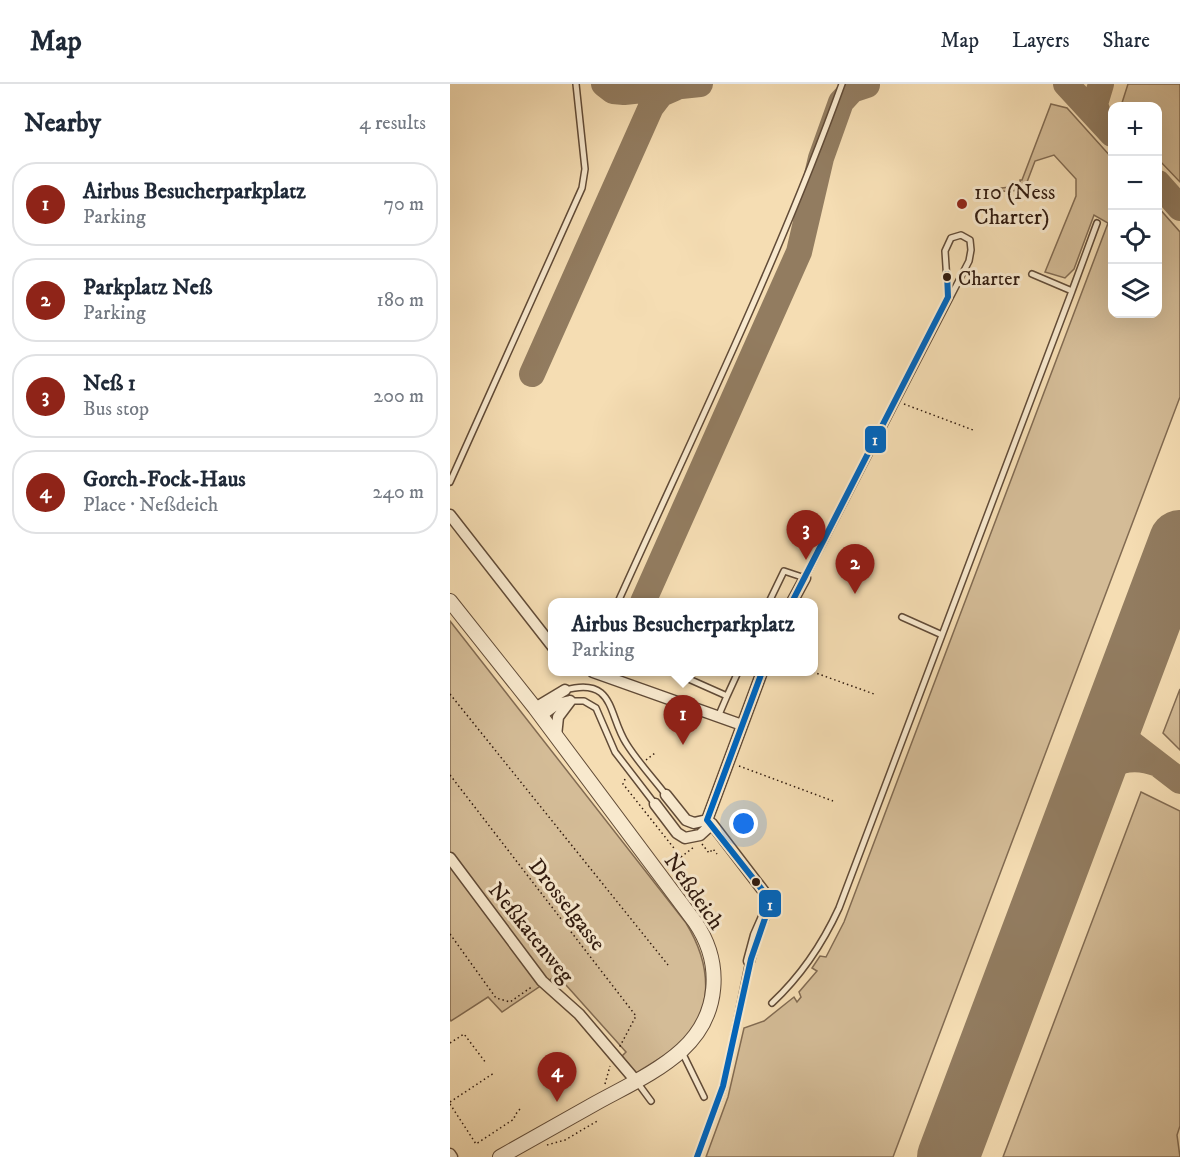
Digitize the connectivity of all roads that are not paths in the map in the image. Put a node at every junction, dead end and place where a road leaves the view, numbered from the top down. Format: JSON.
{"nodes":[{"id":1,"x":576,"y":84,"type":"edge"},
{"id":2,"x":842,"y":84,"type":"edge"},
{"id":3,"x":1097,"y":223,"type":"dead end"},
{"id":4,"x":1032,"y":274,"type":"dead end"},
{"id":5,"x":1072,"y":291,"type":"junction"},
{"id":6,"x":948,"y":297,"type":"junction"},
{"id":7,"x":450,"y":482,"type":"edge"},
{"id":8,"x":450,"y":515,"type":"edge"},
{"id":9,"x":805,"y":578,"type":"junction"},
{"id":10,"x":620,"y":598,"type":"edge"},
{"id":11,"x":771,"y":598,"type":"edge"},
{"id":12,"x":795,"y":598,"type":"edge"},
{"id":13,"x":450,"y":601,"type":"edge"},
{"id":14,"x":902,"y":617,"type":"dead end"},
{"id":15,"x":940,"y":634,"type":"junction"},
{"id":16,"x":548,"y":642,"type":"edge"},
{"id":17,"x":604,"y":676,"type":"edge"},
{"id":18,"x":682,"y":676,"type":"edge"},
{"id":19,"x":736,"y":676,"type":"edge"},
{"id":20,"x":760,"y":676,"type":"edge"},
{"id":21,"x":566,"y":690,"type":"joint"},
{"id":22,"x":727,"y":696,"type":"junction"},
{"id":23,"x":570,"y":701,"type":"junction"},
{"id":24,"x":538,"y":712,"type":"junction"},
{"id":25,"x":718,"y":717,"type":"junction"},
{"id":26,"x":742,"y":725,"type":"junction"},
{"id":27,"x":556,"y":736,"type":"junction"},
{"id":28,"x":666,"y":795,"type":"joint"},
{"id":29,"x":655,"y":804,"type":"joint"},
{"id":30,"x":709,"y":822,"type":"junction"},
{"id":31,"x":450,"y":858,"type":"edge"},
{"id":32,"x":749,"y":961,"type":"joint"},
{"id":33,"x":772,"y":1002,"type":"dead end"},
{"id":34,"x":681,"y":1051,"type":"junction"},
{"id":35,"x":636,"y":1080,"type":"junction"},
{"id":36,"x":704,"y":1097,"type":"dead end"},
{"id":37,"x":651,"y":1101,"type":"dead end"},
{"id":38,"x":500,"y":1157,"type":"edge"},
{"id":39,"x":697,"y":1157,"type":"edge"}],
"edges":[{"from":1,"to":7,"type":"lane"},
{"from":2,"to":10,"type":"lane"},
{"from":3,"to":5,"type":"lane"},
{"from":4,"to":5,"type":"lane"},
{"from":5,"to":15,"type":"lane"},
{"from":6,"to":6,"type":"lane"},
{"from":6,"to":9,"type":"lane"},
{"from":8,"to":16,"type":"street"},
{"from":9,"to":11,"type":"lane"},
{"from":9,"to":12,"type":"street"},
{"from":13,"to":24,"type":"street","name":"Neßdeich"},
{"from":14,"to":15,"type":"lane"},
{"from":15,"to":33,"type":"lane"},
{"from":17,"to":25,"type":"street"},
{"from":18,"to":22,"type":"lane"},
{"from":19,"to":22,"type":"lane"},
{"from":20,"to":26,"type":"street"},
{"from":21,"to":24,"type":"street"},
{"from":21,"to":28,"type":"lane"},
{"from":22,"to":25,"type":"lane"},
{"from":23,"to":24,"type":"street"},
{"from":23,"to":27,"type":"street"},
{"from":23,"to":29,"type":"lane"},
{"from":24,"to":27,"type":"street","name":"Neßdeich"},
{"from":25,"to":26,"type":"street"},
{"from":26,"to":30,"type":"street"},
{"from":27,"to":34,"type":"street","name":"Neßdeich"},
{"from":28,"to":30,"type":"street"},
{"from":29,"to":30,"type":"street"},
{"from":30,"to":32,"type":"street"},
{"from":31,"to":35,"type":"street","name":"Neßkatenweg"},
{"from":32,"to":39,"type":"lane"},
{"from":34,"to":35,"type":"street","name":"Neßdeich"},
{"from":34,"to":36,"type":"lane"},
{"from":35,"to":37,"type":"lane"},
{"from":35,"to":38,"type":"street","name":"Neßdeich"}]}
